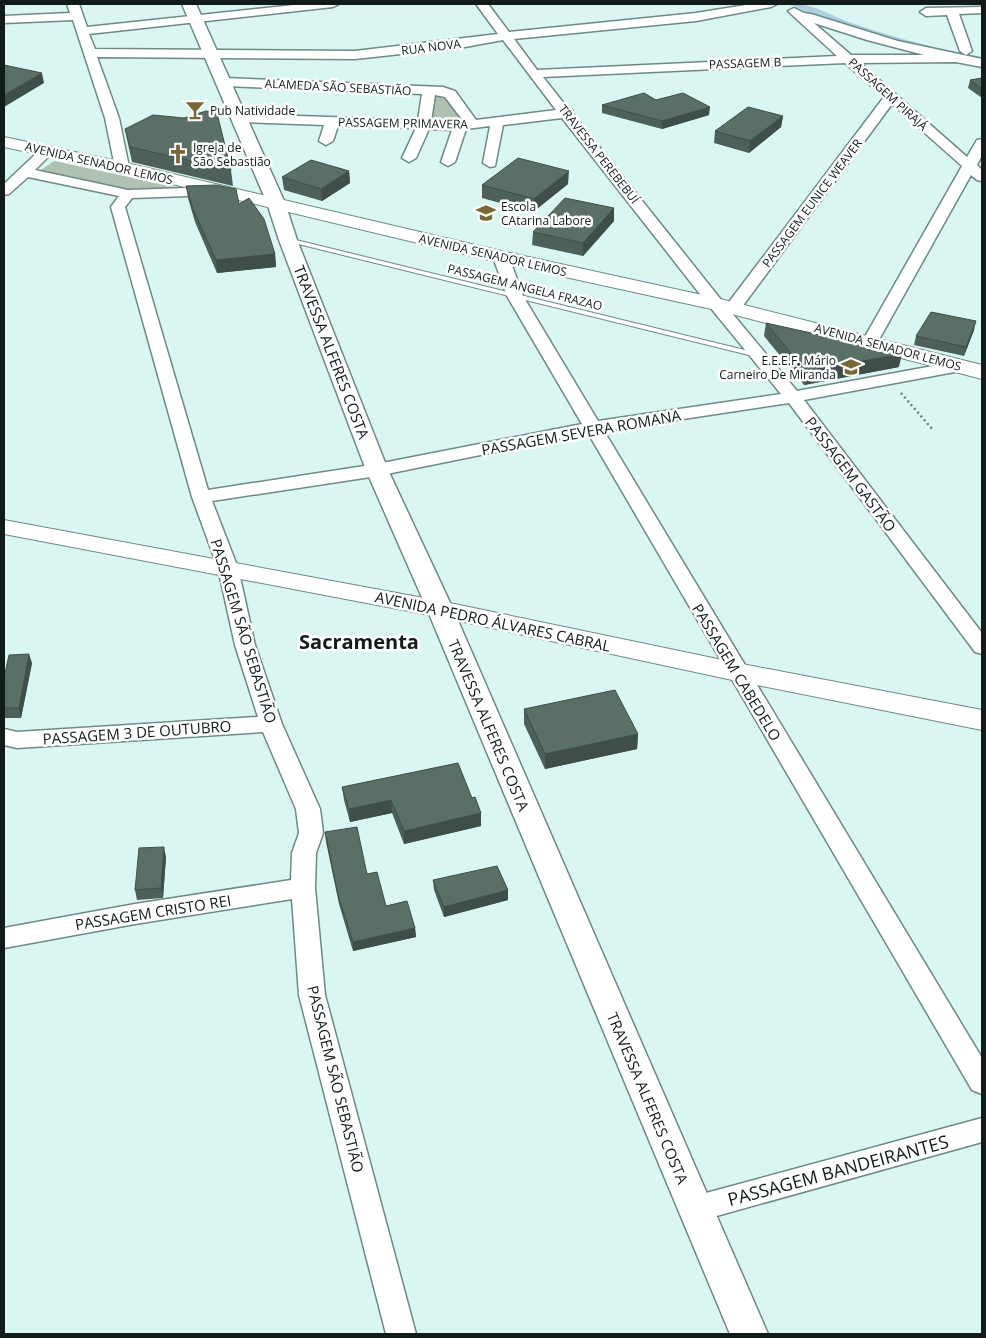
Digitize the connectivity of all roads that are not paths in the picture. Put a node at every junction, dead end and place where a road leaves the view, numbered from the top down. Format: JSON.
{"nodes":[{"id":1,"x":189,"y":4,"type":"edge"},
{"id":2,"x":333,"y":4,"type":"edge"},
{"id":3,"x":482,"y":4,"type":"edge"},
{"id":4,"x":771,"y":4,"type":"edge"},
{"id":5,"x":782,"y":4,"type":"edge"},
{"id":6,"x":821,"y":8,"type":"dead end"},
{"id":7,"x":75,"y":10,"type":"edge"},
{"id":8,"x":982,"y":10,"type":"edge"},
{"id":9,"x":794,"y":11,"type":"junction"},
{"id":10,"x":926,"y":12,"type":"dead end"},
{"id":11,"x":952,"y":12,"type":"junction"},
{"id":12,"x":194,"y":18,"type":"junction"},
{"id":13,"x":4,"y":20,"type":"edge"},
{"id":14,"x":84,"y":31,"type":"junction"},
{"id":15,"x":507,"y":36,"type":"junction"},
{"id":16,"x":966,"y":51,"type":"junction"},
{"id":17,"x":90,"y":53,"type":"junction"},
{"id":18,"x":982,"y":54,"type":"edge"},
{"id":19,"x":211,"y":55,"type":"junction"},
{"id":20,"x":849,"y":59,"type":"junction"},
{"id":21,"x":956,"y":59,"type":"junction"},
{"id":22,"x":982,"y":63,"type":"edge"},
{"id":23,"x":534,"y":74,"type":"junction"},
{"id":24,"x":224,"y":82,"type":"junction"},
{"id":25,"x":429,"y":91,"type":"junction"},
{"id":26,"x":891,"y":97,"type":"junction"},
{"id":27,"x":567,"y":114,"type":"junction"},
{"id":28,"x":239,"y":118,"type":"junction"},
{"id":29,"x":332,"y":122,"type":"junction"},
{"id":30,"x":497,"y":122,"type":"junction"},
{"id":31,"x":424,"y":125,"type":"junction"},
{"id":32,"x":466,"y":125,"type":"junction"},
{"id":33,"x":326,"y":141,"type":"dead end"},
{"id":34,"x":4,"y":142,"type":"edge"},
{"id":35,"x":982,"y":143,"type":"edge"},
{"id":36,"x":46,"y":152,"type":"junction"},
{"id":37,"x":409,"y":158,"type":"dead end"},
{"id":38,"x":448,"y":162,"type":"dead end"},
{"id":39,"x":490,"y":163,"type":"dead end"},
{"id":40,"x":969,"y":165,"type":"junction"},
{"id":41,"x":122,"y":167,"type":"junction"},
{"id":42,"x":25,"y":172,"type":"junction"},
{"id":43,"x":982,"y":177,"type":"edge"},
{"id":44,"x":4,"y":191,"type":"edge"},
{"id":45,"x":219,"y":191,"type":"junction"},
{"id":46,"x":128,"y":194,"type":"junction"},
{"id":47,"x":276,"y":203,"type":"junction"},
{"id":48,"x":288,"y":240,"type":"junction"},
{"id":49,"x":501,"y":257,"type":"junction"},
{"id":50,"x":515,"y":296,"type":"junction"},
{"id":51,"x":724,"y":306,"type":"junction"},
{"id":52,"x":870,"y":342,"type":"junction"},
{"id":53,"x":756,"y":355,"type":"junction"},
{"id":54,"x":975,"y":371,"type":"edge"},
{"id":55,"x":793,"y":397,"type":"junction"},
{"id":56,"x":593,"y":427,"type":"junction"},
{"id":57,"x":377,"y":470,"type":"junction"},
{"id":58,"x":202,"y":496,"type":"junction"},
{"id":59,"x":4,"y":527,"type":"edge"},
{"id":60,"x":228,"y":568,"type":"junction"},
{"id":61,"x":440,"y":609,"type":"junction"},
{"id":62,"x":982,"y":646,"type":"edge"},
{"id":63,"x":737,"y":672,"type":"junction"},
{"id":64,"x":982,"y":720,"type":"edge"},
{"id":65,"x":271,"y":724,"type":"junction"},
{"id":66,"x":4,"y":737,"type":"edge"},
{"id":67,"x":303,"y":888,"type":"junction"},
{"id":68,"x":4,"y":938,"type":"edge"},
{"id":69,"x":982,"y":1082,"type":"edge"},
{"id":70,"x":982,"y":1130,"type":"edge"},
{"id":71,"x":695,"y":1209,"type":"junction"},
{"id":72,"x":401,"y":1334,"type":"edge"},
{"id":73,"x":749,"y":1334,"type":"edge"}],
"edges":[{"from":1,"to":12,"type":"street","name":"TRAVESSA ALFERES COSTA"},
{"from":2,"to":12,"type":"street"},
{"from":3,"to":15,"type":"street","name":"TRAVESSA PEREBEBUÍ"},
{"from":4,"to":15,"type":"street","name":"RUA NOVA"},
{"from":5,"to":9,"type":"street"},
{"from":6,"to":16,"type":"street"},
{"from":7,"to":13,"type":"street"},
{"from":7,"to":14,"type":"street"},
{"from":8,"to":11,"type":"street"},
{"from":9,"to":20,"type":"street","name":"PASSAGEM PIRAJÁ"},
{"from":9,"to":21,"type":"street"},
{"from":10,"to":11,"type":"street"},
{"from":11,"to":16,"type":"street"},
{"from":12,"to":14,"type":"street"},
{"from":12,"to":19,"type":"street","name":"TRAVESSA ALFERES COSTA"},
{"from":14,"to":17,"type":"street"},
{"from":15,"to":19,"type":"street","name":"RUA NOVA"},
{"from":15,"to":23,"type":"street","name":"TRAVESSA PEREBEBUÍ"},
{"from":16,"to":18,"type":"street"},
{"from":17,"to":19,"type":"street","name":"RUA NOVA"},
{"from":17,"to":41,"type":"street"},
{"from":19,"to":24,"type":"street","name":"TRAVESSA ALFERES COSTA"},
{"from":20,"to":21,"type":"street","name":"PASSAGEM B"},
{"from":20,"to":23,"type":"street","name":"PASSAGEM B"},
{"from":20,"to":26,"type":"street","name":"PASSAGEM PIRAJÁ"},
{"from":21,"to":22,"type":"street"},
{"from":23,"to":27,"type":"street","name":"TRAVESSA PEREBEBUÍ"},
{"from":24,"to":25,"type":"street","name":"ALAMEDA SÃO SEBASTIÃO"},
{"from":24,"to":28,"type":"street","name":"TRAVESSA ALFERES COSTA"},
{"from":25,"to":31,"type":"street"},
{"from":25,"to":32,"type":"street","name":"ALAMEDA SÃO SEBASTIÃO"},
{"from":26,"to":40,"type":"street","name":"PASSAGEM PIRAJÁ"},
{"from":26,"to":51,"type":"street","name":"PASSAGEM EUNICE WEAVER"},
{"from":27,"to":30,"type":"street","name":"PASSAGEM PRIMAVERA"},
{"from":27,"to":51,"type":"street","name":"TRAVESSA PEREBEBUÍ"},
{"from":28,"to":29,"type":"street","name":"PASSAGEM PRIMAVERA"},
{"from":28,"to":47,"type":"street","name":"TRAVESSA ALFERES COSTA"},
{"from":29,"to":31,"type":"street","name":"PASSAGEM PRIMAVERA"},
{"from":29,"to":33,"type":"street"},
{"from":30,"to":32,"type":"street","name":"PASSAGEM PRIMAVERA"},
{"from":30,"to":39,"type":"street"},
{"from":31,"to":32,"type":"street","name":"PASSAGEM PRIMAVERA"},
{"from":31,"to":37,"type":"street"},
{"from":32,"to":38,"type":"street"},
{"from":34,"to":36,"type":"main road","name":"AVENIDA SENADOR LEMOS"},
{"from":35,"to":40,"type":"street"},
{"from":36,"to":41,"type":"main road","name":"AVENIDA SENADOR LEMOS"},
{"from":36,"to":42,"type":"street"},
{"from":40,"to":43,"type":"street","name":"PASSAGEM PIRAJÁ"},
{"from":40,"to":52,"type":"street"},
{"from":41,"to":45,"type":"main road","name":"AVENIDA SENADOR LEMOS"},
{"from":42,"to":44,"type":"street"},
{"from":42,"to":46,"type":"street"},
{"from":45,"to":46,"type":"street"},
{"from":45,"to":47,"type":"main road","name":"AVENIDA SENADOR LEMOS"},
{"from":46,"to":58,"type":"street","name":"PASSAGEM SÃO SEBASTIÃO"},
{"from":47,"to":48,"type":"street","name":"TRAVESSA ALFERES COSTA"},
{"from":47,"to":49,"type":"main road","name":"AVENIDA SENADOR LEMOS"},
{"from":48,"to":50,"type":"lane","name":"PASSAGEM ANGELA FRAZAO"},
{"from":48,"to":57,"type":"street","name":"TRAVESSA ALFERES COSTA"},
{"from":49,"to":50,"type":"street","name":"PASSAGEM CABEDELO"},
{"from":49,"to":51,"type":"main road","name":"AVENIDA SENADOR LEMOS"},
{"from":50,"to":53,"type":"lane","name":"PASSAGEM ANGELA FRAZAO"},
{"from":50,"to":56,"type":"street","name":"PASSAGEM CABEDELO"},
{"from":51,"to":52,"type":"main road","name":"AVENIDA SENADOR LEMOS"},
{"from":51,"to":53,"type":"street","name":"PASSAGEM GASTÃO"},
{"from":52,"to":54,"type":"main road","name":"AVENIDA SENADOR LEMOS"},
{"from":53,"to":55,"type":"street","name":"PASSAGEM GASTÃO"},
{"from":54,"to":55,"type":"street","name":"PASSAGEM SEVERA ROMANA"},
{"from":55,"to":56,"type":"street","name":"PASSAGEM SEVERA ROMANA"},
{"from":55,"to":62,"type":"street","name":"PASSAGEM GASTÃO"},
{"from":56,"to":57,"type":"street","name":"PASSAGEM SEVERA ROMANA"},
{"from":56,"to":63,"type":"street","name":"PASSAGEM CABEDELO"},
{"from":57,"to":58,"type":"street","name":"PASSAGEM SEVERA ROMANA"},
{"from":57,"to":61,"type":"street","name":"TRAVESSA ALFERES COSTA"},
{"from":58,"to":60,"type":"street","name":"PASSAGEM SÃO SEBASTIÃO"},
{"from":59,"to":60,"type":"main road","name":"AVENIDA PEDRO ÁLVARES CABRAL"},
{"from":60,"to":61,"type":"main road","name":"AVENIDA PEDRO ÁLVARES CABRAL"},
{"from":60,"to":65,"type":"street","name":"PASSAGEM SÃO SEBASTIÃO"},
{"from":61,"to":63,"type":"main road","name":"AVENIDA PEDRO ÁLVARES CABRAL"},
{"from":61,"to":71,"type":"street","name":"TRAVESSA ALFERES COSTA"},
{"from":63,"to":64,"type":"main road","name":"AVENIDA PEDRO ÁLVARES CABRAL"},
{"from":63,"to":69,"type":"street","name":"PASSAGEM CABEDELO"},
{"from":65,"to":66,"type":"street","name":"PASSAGEM 3 DE OUTUBRO"},
{"from":65,"to":67,"type":"street","name":"PASSAGEM SÃO SEBASTIÃO"},
{"from":67,"to":68,"type":"street","name":"PASSAGEM CRISTO REI"},
{"from":67,"to":72,"type":"street","name":"PASSAGEM SÃO SEBASTIÃO"},
{"from":70,"to":71,"type":"street","name":"PASSAGEM BANDEIRANTES"},
{"from":71,"to":73,"type":"street","name":"TRAVESSA ALFERES COSTA"}]}
